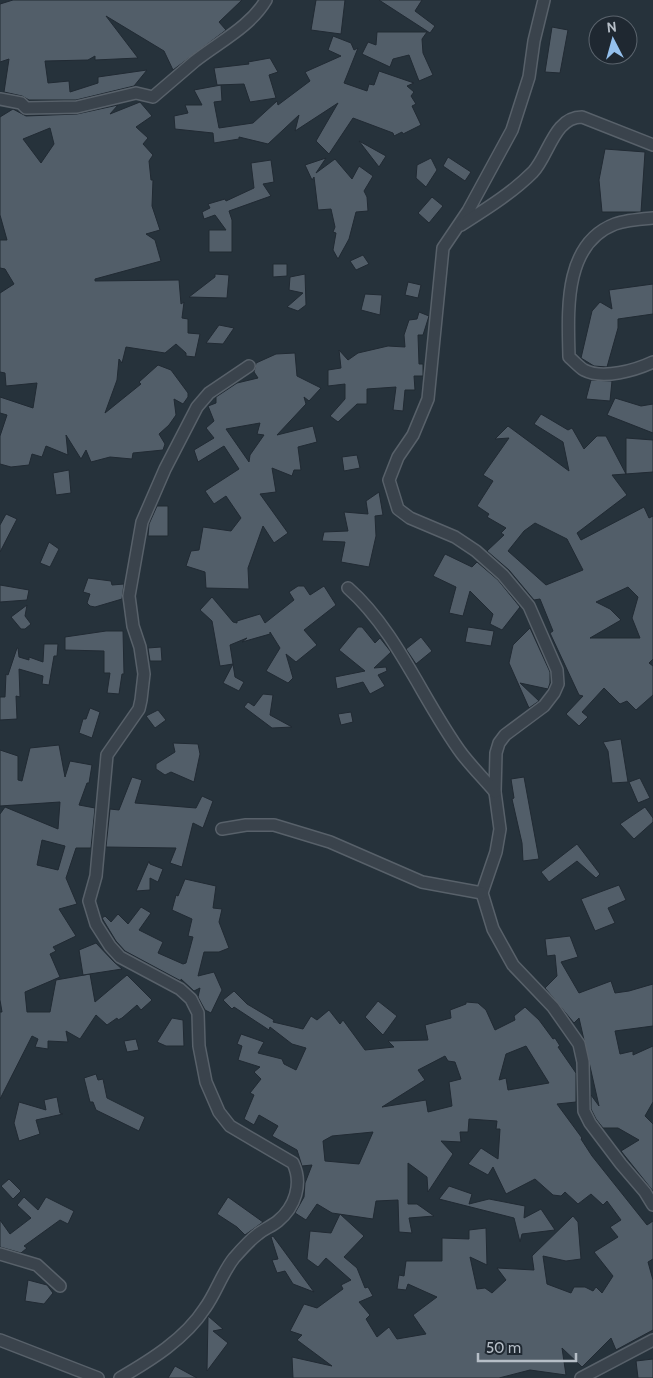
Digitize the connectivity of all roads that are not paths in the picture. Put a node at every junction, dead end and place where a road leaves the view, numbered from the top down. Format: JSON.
{"nodes":[{"id":1,"x":266,"y":0,"type":"edge"},
{"id":2,"x":544,"y":0,"type":"edge"},
{"id":3,"x":0,"y":99,"type":"edge"},
{"id":4,"x":653,"y":145,"type":"edge"},
{"id":5,"x":653,"y":218,"type":"edge"},
{"id":6,"x":458,"y":227,"type":"junction"},
{"id":7,"x":653,"y":362,"type":"edge"},
{"id":8,"x":249,"y":366,"type":"dead end"},
{"id":9,"x":348,"y":588,"type":"dead end"},
{"id":10,"x":495,"y":792,"type":"junction"},
{"id":11,"x":222,"y":829,"type":"dead end"},
{"id":12,"x":482,"y":893,"type":"junction"},
{"id":13,"x":653,"y":1205,"type":"edge"},
{"id":14,"x":0,"y":1254,"type":"edge"},
{"id":15,"x":60,"y":1286,"type":"dead end"},
{"id":16,"x":0,"y":1340,"type":"edge"},
{"id":17,"x":653,"y":1340,"type":"edge"},
{"id":18,"x":98,"y":1378,"type":"edge"},
{"id":19,"x":120,"y":1378,"type":"edge"},
{"id":20,"x":581,"y":1378,"type":"edge"}],
"edges":[{"from":1,"to":3,"type":"street"},
{"from":2,"to":6,"type":"street"},
{"from":4,"to":6,"type":"street"},
{"from":5,"to":7,"type":"street"},
{"from":6,"to":10,"type":"street"},
{"from":8,"to":19,"type":"street"},
{"from":9,"to":10,"type":"street"},
{"from":10,"to":12,"type":"street"},
{"from":11,"to":12,"type":"street"},
{"from":12,"to":13,"type":"street"},
{"from":14,"to":15,"type":"street"},
{"from":16,"to":18,"type":"street"},
{"from":17,"to":20,"type":"street"}]}
